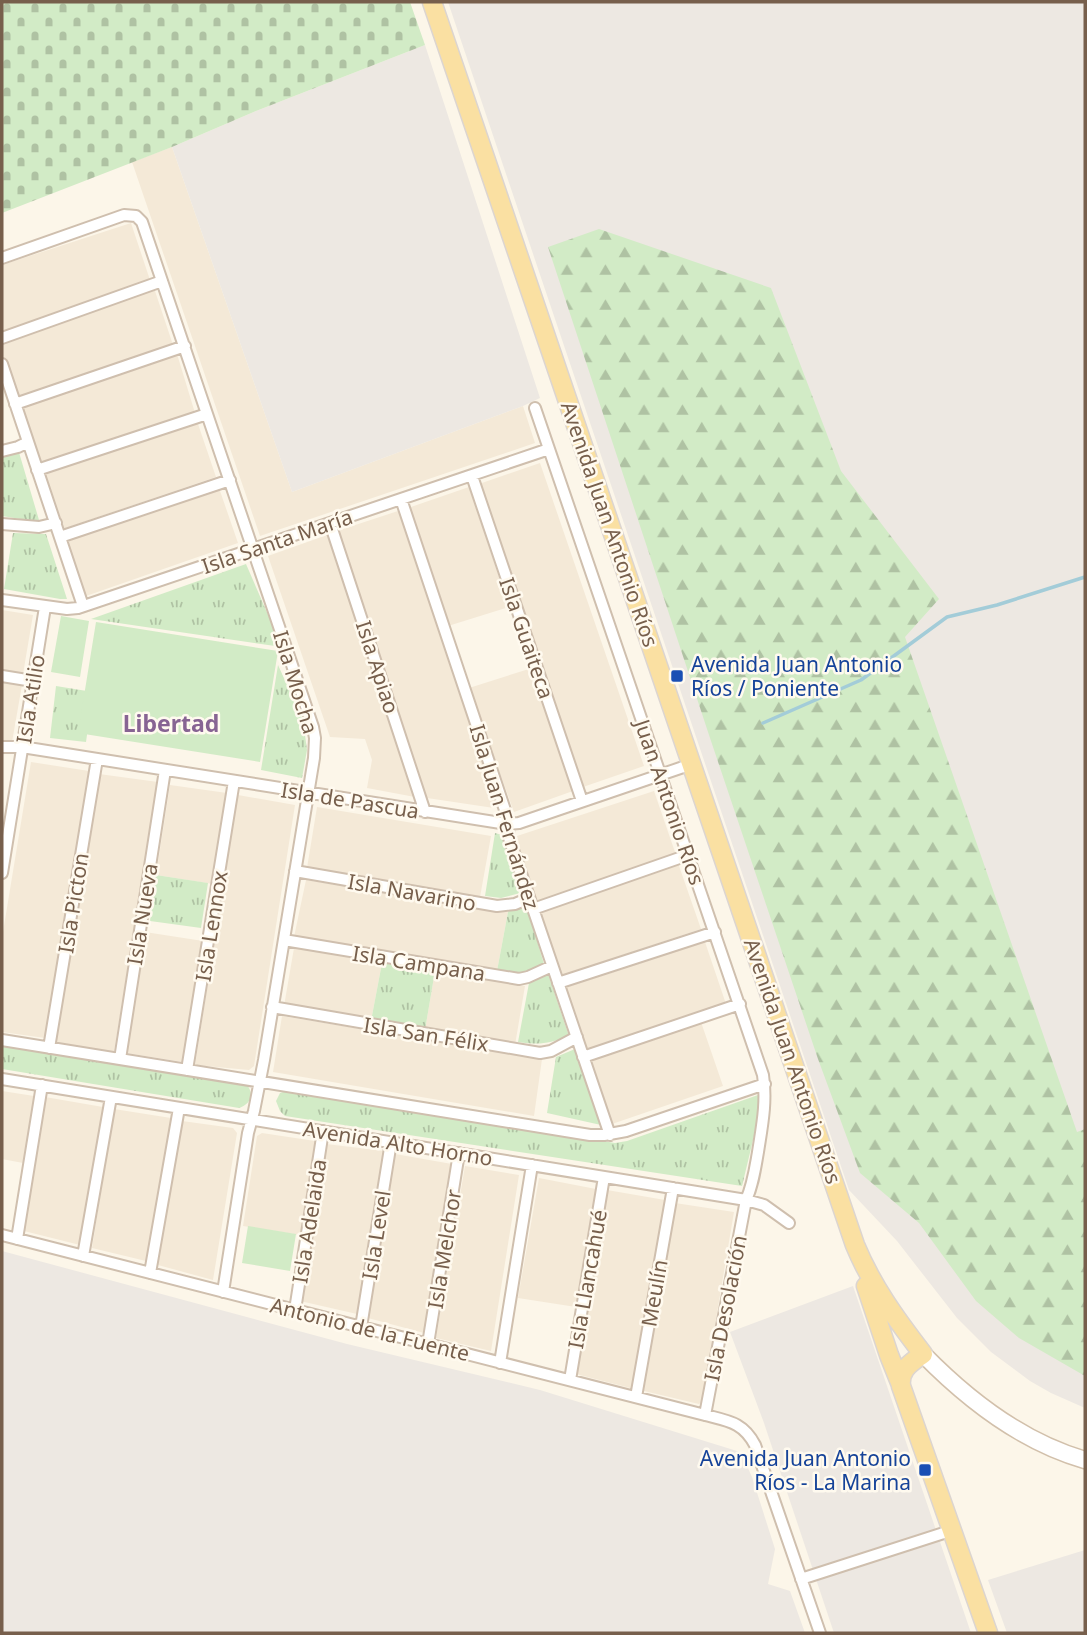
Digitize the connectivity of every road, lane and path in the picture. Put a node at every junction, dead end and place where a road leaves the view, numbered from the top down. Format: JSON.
{"nodes":[{"id":1,"x":432,"y":2,"type":"edge"},
{"id":2,"x":2,"y":258,"type":"edge"},
{"id":3,"x":162,"y":281,"type":"junction"},
{"id":4,"x":2,"y":338,"type":"edge"},
{"id":5,"x":184,"y":346,"type":"junction"},
{"id":6,"x":2,"y":368,"type":"edge"},
{"id":7,"x":15,"y":404,"type":"junction"},
{"id":8,"x":535,"y":408,"type":"dead end"},
{"id":9,"x":207,"y":414,"type":"junction"},
{"id":10,"x":28,"y":442,"type":"junction"},
{"id":11,"x":549,"y":449,"type":"junction"},
{"id":12,"x":2,"y":451,"type":"edge"},
{"id":13,"x":37,"y":470,"type":"junction"},
{"id":14,"x":472,"y":476,"type":"junction"},
{"id":15,"x":230,"y":480,"type":"junction"},
{"id":16,"x":401,"y":499,"type":"junction"},
{"id":17,"x":55,"y":523,"type":"junction"},
{"id":18,"x":330,"y":523,"type":"junction"},
{"id":19,"x":2,"y":524,"type":"edge"},
{"id":20,"x":60,"y":537,"type":"junction"},
{"id":21,"x":253,"y":549,"type":"junction"},
{"id":22,"x":2,"y":600,"type":"edge"},
{"id":23,"x":83,"y":606,"type":"junction"},
{"id":24,"x":45,"y":607,"type":"junction"},
{"id":25,"x":2,"y":676,"type":"edge"},
{"id":26,"x":33,"y":681,"type":"junction"},
{"id":27,"x":2,"y":747,"type":"edge"},
{"id":28,"x":22,"y":747,"type":"junction"},
{"id":29,"x":97,"y":759,"type":"junction"},
{"id":30,"x":692,"y":764,"type":"junction"},
{"id":31,"x":165,"y":770,"type":"junction"},
{"id":32,"x":661,"y":775,"type":"junction"},
{"id":33,"x":234,"y":781,"type":"junction"},
{"id":34,"x":308,"y":793,"type":"junction"},
{"id":35,"x":582,"y":801,"type":"junction"},
{"id":36,"x":425,"y":812,"type":"junction"},
{"id":37,"x":6,"y":819,"type":"edge"},
{"id":38,"x":507,"y":824,"type":"junction"},
{"id":39,"x":688,"y":855,"type":"junction"},
{"id":40,"x":295,"y":871,"type":"junction"},
{"id":41,"x":2,"y":873,"type":"edge"},
{"id":42,"x":531,"y":904,"type":"junction"},
{"id":43,"x":715,"y":932,"type":"junction"},
{"id":44,"x":284,"y":940,"type":"junction"},
{"id":45,"x":552,"y":966,"type":"junction"},
{"id":46,"x":558,"y":984,"type":"junction"},
{"id":47,"x":740,"y":1004,"type":"junction"},
{"id":48,"x":272,"y":1007,"type":"junction"},
{"id":49,"x":576,"y":1037,"type":"junction"},
{"id":50,"x":2,"y":1040,"type":"edge"},
{"id":51,"x":49,"y":1048,"type":"junction"},
{"id":52,"x":583,"y":1057,"type":"junction"},
{"id":53,"x":120,"y":1059,"type":"junction"},
{"id":54,"x":187,"y":1070,"type":"junction"},
{"id":55,"x":2,"y":1079,"type":"edge"},
{"id":56,"x":260,"y":1082,"type":"junction"},
{"id":57,"x":765,"y":1084,"type":"junction"},
{"id":58,"x":42,"y":1085,"type":"junction"},
{"id":59,"x":111,"y":1097,"type":"junction"},
{"id":60,"x":179,"y":1108,"type":"junction"},
{"id":61,"x":251,"y":1120,"type":"junction"},
{"id":62,"x":323,"y":1131,"type":"junction"},
{"id":63,"x":610,"y":1135,"type":"junction"},
{"id":64,"x":391,"y":1142,"type":"junction"},
{"id":65,"x":459,"y":1153,"type":"junction"},
{"id":66,"x":531,"y":1165,"type":"junction"},
{"id":67,"x":604,"y":1177,"type":"junction"},
{"id":68,"x":673,"y":1188,"type":"junction"},
{"id":69,"x":746,"y":1200,"type":"junction"},
{"id":70,"x":789,"y":1223,"type":"dead end"},
{"id":71,"x":2,"y":1235,"type":"edge"},
{"id":72,"x":17,"y":1239,"type":"junction"},
{"id":73,"x":855,"y":1245,"type":"junction"},
{"id":74,"x":83,"y":1256,"type":"junction"},
{"id":75,"x":150,"y":1273,"type":"junction"},
{"id":76,"x":223,"y":1292,"type":"junction"},
{"id":77,"x":295,"y":1310,"type":"junction"},
{"id":78,"x":361,"y":1327,"type":"junction"},
{"id":79,"x":428,"y":1344,"type":"junction"},
{"id":80,"x":923,"y":1354,"type":"junction"},
{"id":81,"x":500,"y":1363,"type":"junction"},
{"id":82,"x":570,"y":1380,"type":"junction"},
{"id":83,"x":901,"y":1386,"type":"junction"},
{"id":84,"x":636,"y":1398,"type":"junction"},
{"id":85,"x":705,"y":1415,"type":"junction"},
{"id":86,"x":1085,"y":1460,"type":"edge"},
{"id":87,"x":953,"y":1530,"type":"junction"},
{"id":88,"x":801,"y":1579,"type":"junction"},
{"id":89,"x":820,"y":1633,"type":"edge"},
{"id":90,"x":988,"y":1633,"type":"edge"}],
"edges":[{"from":1,"to":30,"type":"main road","name":"Avenida Juan Antonio Ríos"},
{"from":2,"to":3,"type":"street","name":"Isla Mocha"},
{"from":3,"to":4,"type":"street"},
{"from":3,"to":5,"type":"street","name":"Isla Mocha"},
{"from":5,"to":7,"type":"street"},
{"from":5,"to":9,"type":"street","name":"Isla Mocha"},
{"from":6,"to":7,"type":"street"},
{"from":7,"to":10,"type":"street"},
{"from":8,"to":11,"type":"street","name":"Juan Antonio Ríos"},
{"from":9,"to":13,"type":"street"},
{"from":9,"to":15,"type":"street","name":"Isla Mocha"},
{"from":10,"to":12,"type":"street"},
{"from":10,"to":13,"type":"street"},
{"from":11,"to":14,"type":"street","name":"Isla Santa María"},
{"from":11,"to":32,"type":"street","name":"Juan Antonio Ríos"},
{"from":13,"to":17,"type":"street"},
{"from":14,"to":16,"type":"street","name":"Isla Santa María"},
{"from":14,"to":35,"type":"street","name":"Isla Guaiteca"},
{"from":15,"to":20,"type":"street"},
{"from":15,"to":21,"type":"street","name":"Isla Mocha"},
{"from":16,"to":18,"type":"street","name":"Isla Santa María"},
{"from":16,"to":38,"type":"street","name":"Isla Juan Fernández"},
{"from":17,"to":19,"type":"street"},
{"from":17,"to":20,"type":"street"},
{"from":18,"to":21,"type":"street","name":"Isla Santa María"},
{"from":18,"to":36,"type":"street","name":"Isla Apiao"},
{"from":20,"to":23,"type":"street"},
{"from":21,"to":23,"type":"street","name":"Isla Santa María"},
{"from":21,"to":34,"type":"street","name":"Isla Mocha"},
{"from":22,"to":24,"type":"street","name":"Isla Santa María"},
{"from":23,"to":24,"type":"street","name":"Isla Santa María"},
{"from":24,"to":26,"type":"street","name":"Isla Atilio"},
{"from":25,"to":26,"type":"street"},
{"from":26,"to":28,"type":"street","name":"Isla Atilio"},
{"from":27,"to":28,"type":"street","name":"Isla de Pascua"},
{"from":28,"to":29,"type":"street","name":"Isla de Pascua"},
{"from":28,"to":37,"type":"street","name":"Isla Atilio"},
{"from":29,"to":31,"type":"street","name":"Isla de Pascua"},
{"from":29,"to":51,"type":"street","name":"Isla Picton"},
{"from":30,"to":32,"type":"street","name":"Isla de Pascua"},
{"from":30,"to":73,"type":"main road","name":"Avenida Juan Antonio Ríos"},
{"from":31,"to":33,"type":"street","name":"Isla de Pascua"},
{"from":31,"to":53,"type":"street","name":"Isla Nueva"},
{"from":32,"to":35,"type":"street","name":"Isla de Pascua"},
{"from":32,"to":39,"type":"street","name":"Juan Antonio Ríos"},
{"from":33,"to":34,"type":"street","name":"Isla de Pascua"},
{"from":33,"to":54,"type":"street","name":"Isla Lennox"},
{"from":34,"to":36,"type":"street","name":"Isla de Pascua"},
{"from":34,"to":40,"type":"street","name":"Isla Mocha"},
{"from":35,"to":38,"type":"street","name":"Isla de Pascua"},
{"from":36,"to":38,"type":"street","name":"Isla de Pascua"},
{"from":37,"to":41,"type":"street","name":"Isla Atilio"},
{"from":38,"to":42,"type":"street","name":"Isla Juan Fernández"},
{"from":39,"to":42,"type":"street","name":"Isla Navarino"},
{"from":39,"to":43,"type":"street","name":"Juan Antonio Ríos"},
{"from":40,"to":42,"type":"street","name":"Isla Navarino"},
{"from":40,"to":44,"type":"street","name":"Isla Mocha"},
{"from":42,"to":45,"type":"street","name":"Isla Juan Fernández"},
{"from":43,"to":46,"type":"street"},
{"from":43,"to":47,"type":"street","name":"Juan Antonio Ríos"},
{"from":44,"to":45,"type":"street","name":"Isla Campana"},
{"from":44,"to":48,"type":"street","name":"Isla Mocha"},
{"from":45,"to":46,"type":"street","name":"Isla Juan Fernández"},
{"from":46,"to":49,"type":"street","name":"Isla Juan Fernández"},
{"from":47,"to":52,"type":"street"},
{"from":47,"to":57,"type":"street","name":"Juan Antonio Ríos"},
{"from":48,"to":49,"type":"street","name":"Isla San Félix"},
{"from":48,"to":56,"type":"street","name":"Isla Mocha"},
{"from":49,"to":52,"type":"street","name":"Isla Juan Fernández"},
{"from":50,"to":51,"type":"street","name":"Avenida Alto Horno"},
{"from":51,"to":53,"type":"street","name":"Avenida Alto Horno"},
{"from":52,"to":63,"type":"street","name":"Isla Juan Fernández"},
{"from":53,"to":54,"type":"street","name":"Avenida Alto Horno"},
{"from":54,"to":56,"type":"street","name":"Avenida Alto Horno"},
{"from":55,"to":58,"type":"street","name":"Avenida Alto Horno"},
{"from":56,"to":61,"type":"street","name":"Isla Mocha"},
{"from":56,"to":63,"type":"street","name":"Avenida Alto Horno"},
{"from":57,"to":63,"type":"street","name":"Avenida Alto Horno"},
{"from":57,"to":69,"type":"street","name":"Juan Antonio Ríos"},
{"from":58,"to":59,"type":"street","name":"Avenida Alto Horno"},
{"from":58,"to":72,"type":"street"},
{"from":59,"to":60,"type":"street","name":"Avenida Alto Horno"},
{"from":59,"to":74,"type":"street"},
{"from":60,"to":61,"type":"street","name":"Avenida Alto Horno"},
{"from":60,"to":75,"type":"street"},
{"from":61,"to":62,"type":"street","name":"Avenida Alto Horno"},
{"from":61,"to":76,"type":"street","name":"Isla Mocha"},
{"from":62,"to":64,"type":"street","name":"Avenida Alto Horno"},
{"from":62,"to":77,"type":"street","name":"Isla Adelaida"},
{"from":64,"to":65,"type":"street","name":"Avenida Alto Horno"},
{"from":64,"to":78,"type":"street","name":"Isla Level"},
{"from":65,"to":66,"type":"street","name":"Avenida Alto Horno"},
{"from":65,"to":79,"type":"street","name":"Isla Melchor"},
{"from":66,"to":67,"type":"street","name":"Avenida Alto Horno"},
{"from":66,"to":81,"type":"street"},
{"from":67,"to":68,"type":"street","name":"Avenida Alto Horno"},
{"from":67,"to":82,"type":"street","name":"Isla Llancahué"},
{"from":68,"to":69,"type":"street","name":"Avenida Alto Horno"},
{"from":68,"to":84,"type":"street","name":"Meulín"},
{"from":69,"to":70,"type":"street","name":"Avenida Alto Horno"},
{"from":69,"to":85,"type":"street","name":"Isla Desolación"},
{"from":71,"to":72,"type":"street","name":"Antonio de la Fuente"},
{"from":72,"to":74,"type":"street","name":"Antonio de la Fuente"},
{"from":73,"to":80,"type":"main road"},
{"from":73,"to":83,"type":"main road"},
{"from":74,"to":75,"type":"street","name":"Antonio de la Fuente"},
{"from":75,"to":76,"type":"street","name":"Antonio de la Fuente"},
{"from":76,"to":77,"type":"street","name":"Antonio de la Fuente"},
{"from":77,"to":78,"type":"street","name":"Antonio de la Fuente"},
{"from":78,"to":79,"type":"street","name":"Antonio de la Fuente"},
{"from":79,"to":81,"type":"street","name":"Antonio de la Fuente"},
{"from":80,"to":83,"type":"main road"},
{"from":80,"to":86,"type":"main road"},
{"from":81,"to":82,"type":"street","name":"Antonio de la Fuente"},
{"from":82,"to":84,"type":"street","name":"Antonio de la Fuente"},
{"from":83,"to":87,"type":"main road"},
{"from":84,"to":85,"type":"street","name":"Antonio de la Fuente"},
{"from":85,"to":88,"type":"street","name":"Antonio de la Fuente"},
{"from":87,"to":88,"type":"street"},
{"from":87,"to":90,"type":"main road"},
{"from":88,"to":89,"type":"street"}]}
